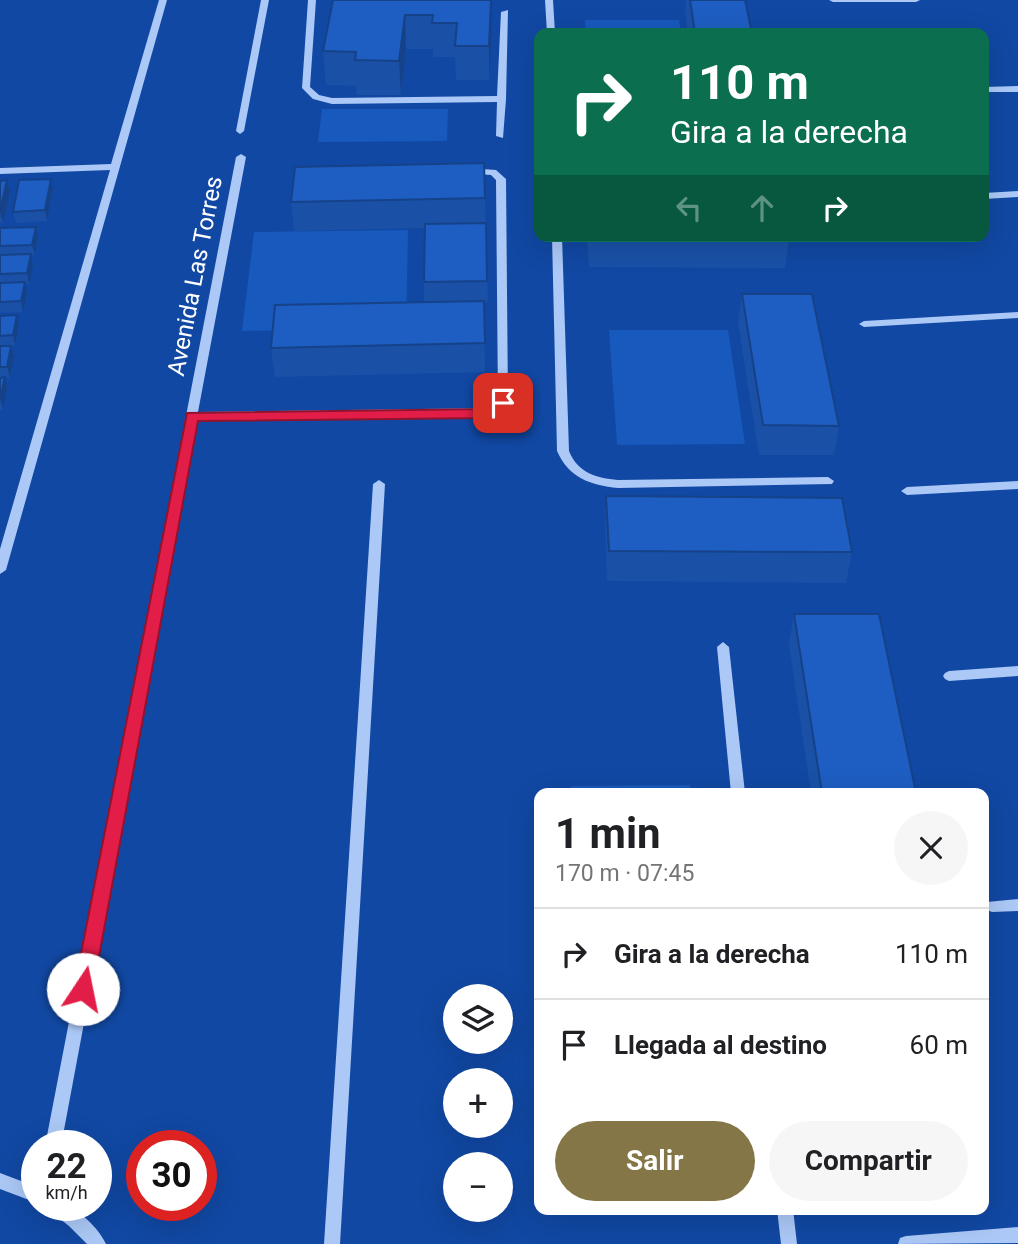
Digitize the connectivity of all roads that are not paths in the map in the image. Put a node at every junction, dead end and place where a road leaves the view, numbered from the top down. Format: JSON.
{"nodes":[{"id":1,"x":163,"y":0,"type":"edge"},
{"id":2,"x":265,"y":0,"type":"edge"},
{"id":3,"x":312,"y":0,"type":"edge"},
{"id":4,"x":550,"y":0,"type":"edge"},
{"id":5,"x":833,"y":0,"type":"edge"},
{"id":6,"x":916,"y":0,"type":"edge"},
{"id":7,"x":505,"y":12,"type":"dead end"},
{"id":8,"x":551,"y":28,"type":"edge"},
{"id":9,"x":1018,"y":89,"type":"edge"},
{"id":10,"x":989,"y":90,"type":"edge"},
{"id":11,"x":502,"y":99,"type":"junction"},
{"id":12,"x":240,"y":131,"type":"dead end"},
{"id":13,"x":500,"y":136,"type":"dead end"},
{"id":14,"x":241,"y":157,"type":"dead end"},
{"id":15,"x":116,"y":167,"type":"junction"},
{"id":16,"x":0,"y":171,"type":"edge"},
{"id":17,"x":462,"y":171,"type":"edge"},
{"id":18,"x":1018,"y":194,"type":"edge"},
{"id":19,"x":989,"y":196,"type":"edge"},
{"id":20,"x":557,"y":242,"type":"edge"},
{"id":21,"x":1018,"y":315,"type":"edge"},
{"id":22,"x":864,"y":324,"type":"dead end"},
{"id":23,"x":192,"y":416,"type":"junction"},
{"id":24,"x":828,"y":481,"type":"dead end"},
{"id":25,"x":379,"y":484,"type":"dead end"},
{"id":26,"x":1018,"y":485,"type":"edge"},
{"id":27,"x":907,"y":491,"type":"dead end"},
{"id":28,"x":4,"y":542,"type":"edge"},
{"id":29,"x":0,"y":570,"type":"edge"},
{"id":30,"x":723,"y":648,"type":"dead end"},
{"id":31,"x":1018,"y":671,"type":"edge"},
{"id":32,"x":948,"y":676,"type":"dead end"},
{"id":33,"x":737,"y":788,"type":"edge"},
{"id":34,"x":1018,"y":905,"type":"edge"},
{"id":35,"x":992,"y":906,"type":"dead end"},
{"id":36,"x":56,"y":1130,"type":"edge"},
{"id":37,"x":0,"y":1181,"type":"edge"},
{"id":38,"x":21,"y":1189,"type":"edge"},
{"id":39,"x":786,"y":1215,"type":"edge"},
{"id":40,"x":76,"y":1221,"type":"edge"},
{"id":41,"x":1018,"y":1235,"type":"edge"},
{"id":42,"x":98,"y":1244,"type":"edge"},
{"id":43,"x":332,"y":1244,"type":"edge"},
{"id":44,"x":789,"y":1244,"type":"edge"},
{"id":45,"x":906,"y":1244,"type":"edge"}],
"edges":[{"from":1,"to":15,"type":"street"},
{"from":2,"to":12,"type":"street"},
{"from":3,"to":11,"type":"street"},
{"from":4,"to":8,"type":"street"},
{"from":5,"to":6,"type":"street"},
{"from":7,"to":11,"type":"street"},
{"from":9,"to":10,"type":"street"},
{"from":11,"to":13,"type":"street"},
{"from":14,"to":23,"type":"street","name":"Avenida Las Torres"},
{"from":15,"to":16,"type":"street"},
{"from":15,"to":28,"type":"street"},
{"from":17,"to":23,"type":"street"},
{"from":18,"to":19,"type":"street"},
{"from":20,"to":24,"type":"street"},
{"from":21,"to":22,"type":"street"},
{"from":23,"to":36,"type":"street","name":"Avenida Las Torres"},
{"from":25,"to":43,"type":"street"},
{"from":26,"to":27,"type":"street"},
{"from":28,"to":29,"type":"street"},
{"from":30,"to":33,"type":"street"},
{"from":31,"to":32,"type":"street"},
{"from":34,"to":35,"type":"street"},
{"from":37,"to":38,"type":"street"},
{"from":39,"to":44,"type":"street"},
{"from":40,"to":42,"type":"street"},
{"from":41,"to":45,"type":"street"}]}
